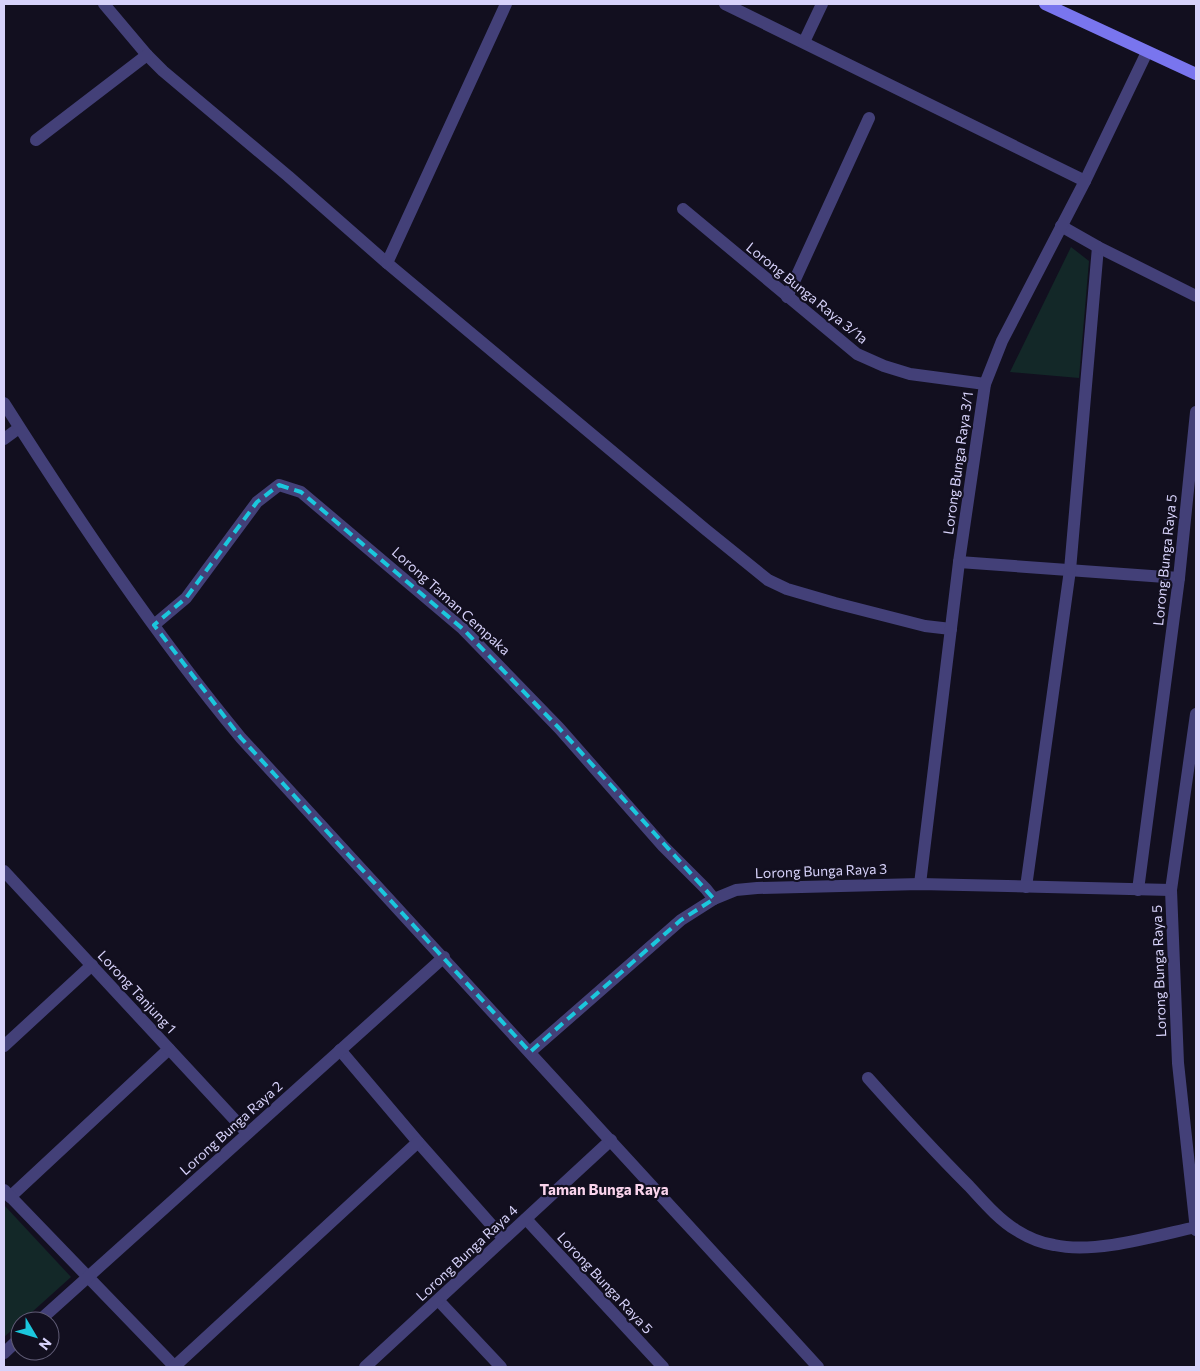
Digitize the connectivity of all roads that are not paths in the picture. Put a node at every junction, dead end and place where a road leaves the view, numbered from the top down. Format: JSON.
{"nodes":[{"id":1,"x":104,"y":4,"type":"edge"},
{"id":2,"x":506,"y":4,"type":"edge"},
{"id":3,"x":725,"y":4,"type":"edge"},
{"id":4,"x":822,"y":4,"type":"edge"},
{"id":5,"x":1045,"y":4,"type":"edge"},
{"id":6,"x":804,"y":42,"type":"junction"},
{"id":7,"x":1147,"y":52,"type":"junction"},
{"id":8,"x":147,"y":55,"type":"junction"},
{"id":9,"x":1196,"y":74,"type":"edge"},
{"id":10,"x":869,"y":118,"type":"dead end"},
{"id":11,"x":36,"y":140,"type":"dead end"},
{"id":12,"x":1085,"y":181,"type":"junction"},
{"id":13,"x":683,"y":209,"type":"dead end"},
{"id":14,"x":1061,"y":226,"type":"junction"},
{"id":15,"x":1098,"y":247,"type":"junction"},
{"id":16,"x":387,"y":263,"type":"junction"},
{"id":17,"x":1196,"y":296,"type":"edge"},
{"id":18,"x":787,"y":297,"type":"junction"},
{"id":19,"x":985,"y":384,"type":"junction"},
{"id":20,"x":4,"y":403,"type":"edge"},
{"id":21,"x":1196,"y":412,"type":"edge"},
{"id":22,"x":19,"y":428,"type":"junction"},
{"id":23,"x":4,"y":439,"type":"edge"},
{"id":24,"x":959,"y":562,"type":"junction"},
{"id":25,"x":1070,"y":570,"type":"junction"},
{"id":26,"x":1179,"y":578,"type":"junction"},
{"id":27,"x":154,"y":625,"type":"junction"},
{"id":28,"x":951,"y":629,"type":"junction"},
{"id":29,"x":1196,"y":714,"type":"edge"},
{"id":30,"x":4,"y":871,"type":"edge"},
{"id":31,"x":920,"y":884,"type":"junction"},
{"id":32,"x":1026,"y":887,"type":"junction"},
{"id":33,"x":1138,"y":890,"type":"junction"},
{"id":34,"x":1171,"y":890,"type":"junction"},
{"id":35,"x":714,"y":899,"type":"junction"},
{"id":36,"x":444,"y":957,"type":"junction"},
{"id":37,"x":92,"y":965,"type":"junction"},
{"id":38,"x":4,"y":1046,"type":"edge"},
{"id":39,"x":169,"y":1048,"type":"junction"},
{"id":40,"x":340,"y":1050,"type":"junction"},
{"id":41,"x":530,"y":1052,"type":"junction"},
{"id":42,"x":868,"y":1078,"type":"dead end"},
{"id":43,"x":247,"y":1133,"type":"junction"},
{"id":44,"x":611,"y":1140,"type":"junction"},
{"id":45,"x":418,"y":1142,"type":"junction"},
{"id":46,"x":7,"y":1193,"type":"edge"},
{"id":47,"x":526,"y":1218,"type":"junction"},
{"id":48,"x":1196,"y":1228,"type":"edge"},
{"id":49,"x":503,"y":1238,"type":"junction"},
{"id":50,"x":88,"y":1277,"type":"junction"},
{"id":51,"x":438,"y":1300,"type":"junction"},
{"id":52,"x":50,"y":1311,"type":"edge"},
{"id":53,"x":174,"y":1367,"type":"edge"},
{"id":54,"x":365,"y":1367,"type":"edge"},
{"id":55,"x":501,"y":1367,"type":"edge"},
{"id":56,"x":662,"y":1367,"type":"edge"},
{"id":57,"x":818,"y":1367,"type":"edge"}],
"edges":[{"from":1,"to":8,"type":"street"},
{"from":2,"to":16,"type":"street"},
{"from":3,"to":6,"type":"street"},
{"from":4,"to":6,"type":"street"},
{"from":5,"to":7,"type":"main road"},
{"from":6,"to":12,"type":"street"},
{"from":7,"to":9,"type":"main road"},
{"from":7,"to":12,"type":"street","name":"Lorong Bunga Raya 3/1"},
{"from":8,"to":11,"type":"street"},
{"from":8,"to":16,"type":"street"},
{"from":10,"to":18,"type":"street"},
{"from":12,"to":14,"type":"street","name":"Lorong Bunga Raya 3/1"},
{"from":13,"to":18,"type":"street","name":"Lorong Bunga Raya 3/1a"},
{"from":14,"to":15,"type":"street"},
{"from":14,"to":19,"type":"street","name":"Lorong Bunga Raya 3/1"},
{"from":15,"to":17,"type":"street"},
{"from":15,"to":25,"type":"street"},
{"from":16,"to":28,"type":"street"},
{"from":18,"to":19,"type":"street","name":"Lorong Bunga Raya 3/1a"},
{"from":19,"to":24,"type":"street","name":"Lorong Bunga Raya 3/1"},
{"from":20,"to":22,"type":"street"},
{"from":21,"to":26,"type":"street","name":"Lorong Bunga Raya 5"},
{"from":22,"to":23,"type":"street"},
{"from":22,"to":27,"type":"street"},
{"from":24,"to":25,"type":"street"},
{"from":24,"to":28,"type":"street","name":"Lorong Bunga Raya 3/1"},
{"from":25,"to":26,"type":"street"},
{"from":25,"to":32,"type":"street"},
{"from":26,"to":33,"type":"street","name":"Lorong Bunga Raya 5"},
{"from":27,"to":35,"type":"street","name":"Lorong Taman Cempaka"},
{"from":27,"to":36,"type":"street"},
{"from":28,"to":31,"type":"street","name":"Lorong Bunga Raya 3/1"},
{"from":29,"to":34,"type":"street","name":"Lorong Bunga Raya 5"},
{"from":30,"to":37,"type":"street","name":"Lorong Tanjung 1"},
{"from":31,"to":32,"type":"street","name":"Lorong Bunga Raya 3"},
{"from":31,"to":35,"type":"street","name":"Lorong Bunga Raya 3"},
{"from":32,"to":33,"type":"street","name":"Lorong Bunga Raya 3"},
{"from":33,"to":34,"type":"street","name":"Lorong Bunga Raya 3"},
{"from":34,"to":48,"type":"street","name":"Lorong Bunga Raya 5"},
{"from":35,"to":41,"type":"street","name":"Lorong Bunga Raya 3"},
{"from":36,"to":40,"type":"street","name":"Lorong Bunga Raya 2"},
{"from":36,"to":41,"type":"street"},
{"from":37,"to":38,"type":"street"},
{"from":37,"to":39,"type":"street","name":"Lorong Tanjung 1"},
{"from":39,"to":43,"type":"street","name":"Lorong Tanjung 1"},
{"from":39,"to":46,"type":"street"},
{"from":40,"to":43,"type":"street","name":"Lorong Bunga Raya 2"},
{"from":40,"to":45,"type":"street"},
{"from":41,"to":44,"type":"street"},
{"from":42,"to":48,"type":"street","name":"Lorong Bunga Raya 5"},
{"from":43,"to":50,"type":"street","name":"Lorong Bunga Raya 2"},
{"from":44,"to":47,"type":"street","name":"Lorong Bunga Raya 4"},
{"from":44,"to":57,"type":"street"},
{"from":45,"to":49,"type":"street"},
{"from":45,"to":53,"type":"street"},
{"from":46,"to":50,"type":"street"},
{"from":47,"to":49,"type":"street","name":"Lorong Bunga Raya 4"},
{"from":47,"to":56,"type":"street","name":"Lorong Bunga Raya 5"},
{"from":49,"to":51,"type":"street","name":"Lorong Bunga Raya 4"},
{"from":50,"to":52,"type":"street","name":"Lorong Bunga Raya 2"},
{"from":50,"to":53,"type":"street"},
{"from":51,"to":54,"type":"street","name":"Lorong Bunga Raya 4"},
{"from":51,"to":55,"type":"street"}]}
